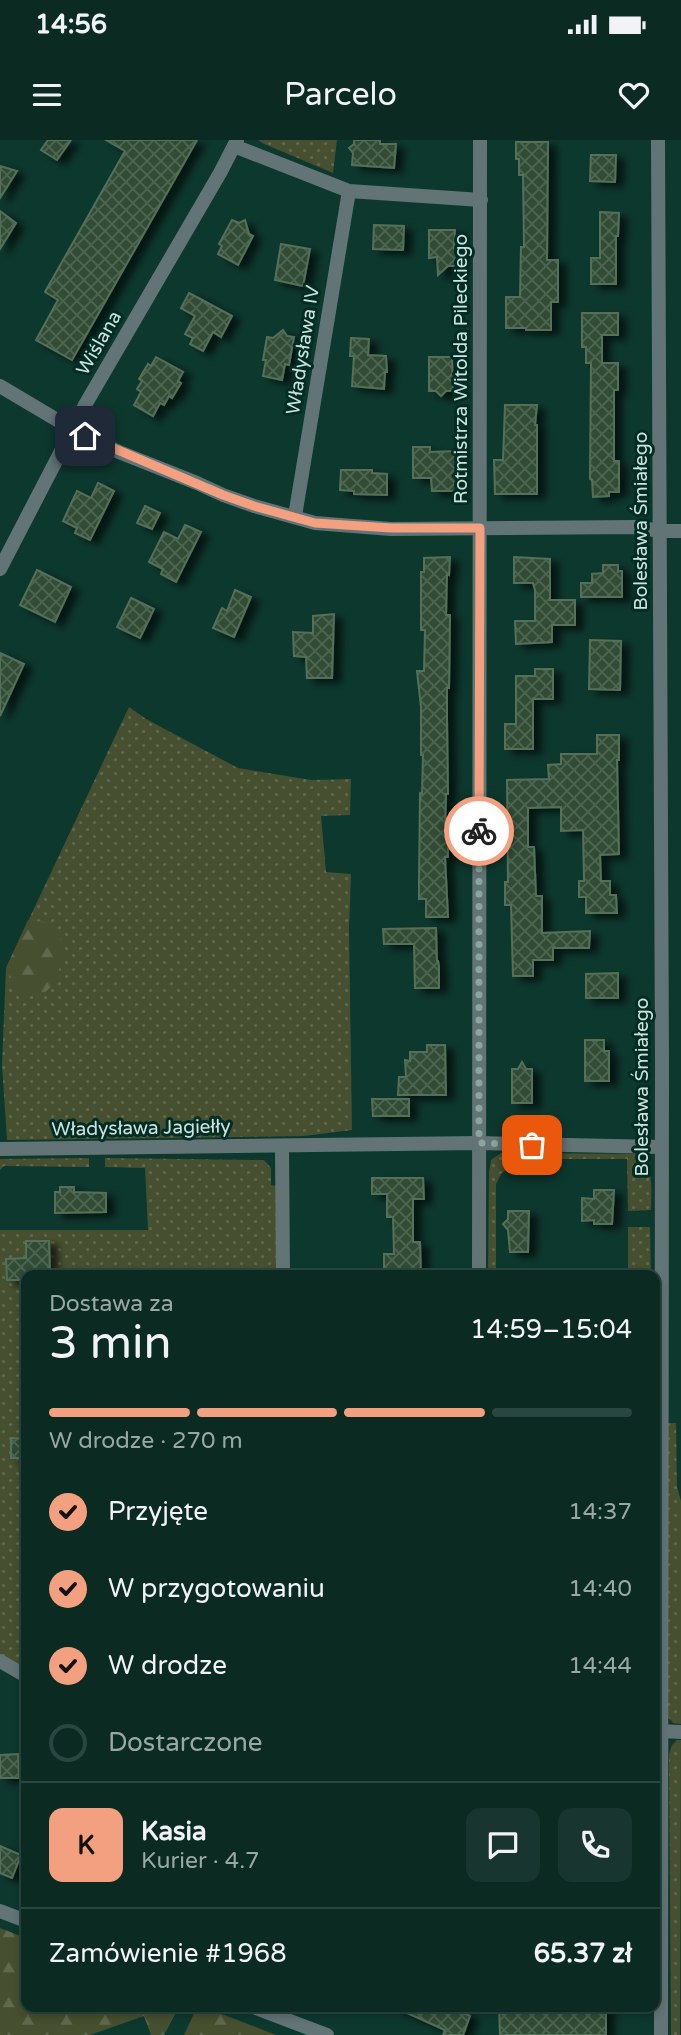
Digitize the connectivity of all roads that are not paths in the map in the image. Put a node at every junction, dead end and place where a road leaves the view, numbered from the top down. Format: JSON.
{"nodes":[{"id":1,"x":480,"y":140,"type":"edge"},
{"id":2,"x":658,"y":140,"type":"edge"},
{"id":3,"x":236,"y":143,"type":"edge"},
{"id":4,"x":349,"y":191,"type":"junction"},
{"id":5,"x":481,"y":200,"type":"junction"},
{"id":6,"x":0,"y":386,"type":"edge"},
{"id":7,"x":74,"y":430,"type":"junction"},
{"id":8,"x":295,"y":516,"type":"junction"},
{"id":9,"x":480,"y":528,"type":"junction"},
{"id":10,"x":660,"y":531,"type":"junction"},
{"id":11,"x":681,"y":531,"type":"edge"},
{"id":12,"x":0,"y":569,"type":"edge"},
{"id":13,"x":479,"y":1143,"type":"junction"},
{"id":14,"x":282,"y":1146,"type":"junction"},
{"id":15,"x":661,"y":1147,"type":"junction"},
{"id":16,"x":0,"y":1149,"type":"edge"},
{"id":17,"x":283,"y":1270,"type":"edge"},
{"id":18,"x":479,"y":1270,"type":"edge"},
{"id":19,"x":0,"y":1661,"type":"edge"},
{"id":20,"x":21,"y":1673,"type":"edge"},
{"id":21,"x":660,"y":1731,"type":"junction"},
{"id":22,"x":681,"y":1732,"type":"edge"},
{"id":23,"x":0,"y":1910,"type":"edge"},
{"id":24,"x":21,"y":1919,"type":"edge"},
{"id":25,"x":266,"y":2012,"type":"edge"},
{"id":26,"x":327,"y":2035,"type":"edge"},
{"id":27,"x":661,"y":2035,"type":"edge"}],
"edges":[{"from":1,"to":5,"type":"street","name":"Rotmistrza Witolda Pileckiego"},
{"from":2,"to":10,"type":"street","name":"Bolesława Śmiałego"},
{"from":3,"to":4,"type":"street"},
{"from":3,"to":7,"type":"street","name":"Wiślana"},
{"from":4,"to":5,"type":"street"},
{"from":4,"to":8,"type":"street","name":"Władysława IV"},
{"from":5,"to":9,"type":"street","name":"Rotmistrza Witolda Pileckiego"},
{"from":6,"to":7,"type":"street"},
{"from":7,"to":8,"type":"street"},
{"from":7,"to":12,"type":"street","name":"Wiślana"},
{"from":8,"to":9,"type":"street"},
{"from":9,"to":10,"type":"street"},
{"from":9,"to":13,"type":"street","name":"Rotmistrza Witolda Pileckiego"},
{"from":10,"to":11,"type":"street"},
{"from":10,"to":15,"type":"street","name":"Bolesława Śmiałego"},
{"from":13,"to":14,"type":"street","name":"Władysława Jagiełły"},
{"from":13,"to":15,"type":"street","name":"Władysława Jagiełły"},
{"from":13,"to":18,"type":"street","name":"Rotmistrza Witolda Pileckiego"},
{"from":14,"to":16,"type":"street","name":"Władysława Jagiełły"},
{"from":14,"to":17,"type":"street"},
{"from":15,"to":21,"type":"street","name":"Bolesława Śmiałego"},
{"from":19,"to":20,"type":"street"},
{"from":21,"to":22,"type":"street"},
{"from":21,"to":27,"type":"street","name":"Bolesława Śmiałego"},
{"from":23,"to":24,"type":"street"},
{"from":25,"to":26,"type":"street"}]}
